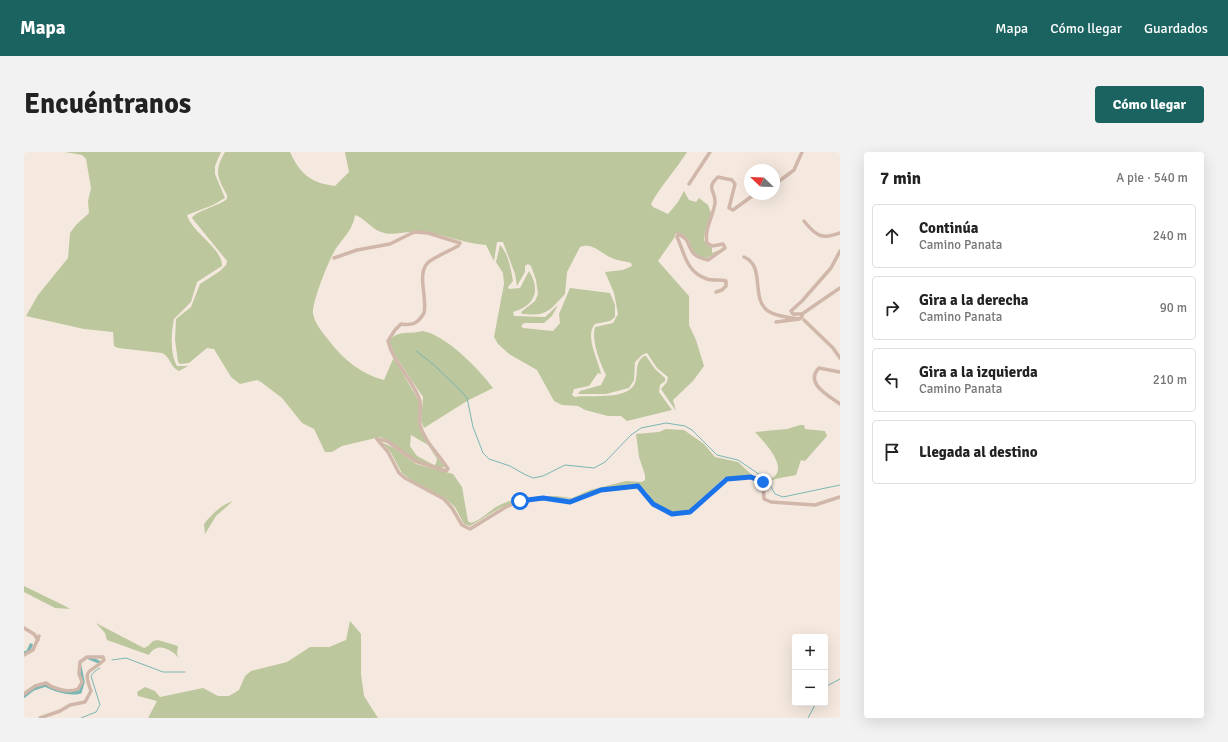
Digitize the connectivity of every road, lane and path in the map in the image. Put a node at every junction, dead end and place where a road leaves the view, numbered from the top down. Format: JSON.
{"nodes":[{"id":1,"x":710,"y":152,"type":"edge"},
{"id":2,"x":802,"y":152,"type":"edge"},
{"id":3,"x":780,"y":180,"type":"edge"},
{"id":4,"x":689,"y":184,"type":"dead end"},
{"id":5,"x":747,"y":200,"type":"edge"},
{"id":6,"x":804,"y":222,"type":"dead end"},
{"id":7,"x":840,"y":233,"type":"edge"},
{"id":8,"x":840,"y":251,"type":"edge"},
{"id":9,"x":744,"y":257,"type":"dead end"},
{"id":10,"x":334,"y":258,"type":"dead end"},
{"id":11,"x":840,"y":288,"type":"edge"},
{"id":12,"x":716,"y":292,"type":"dead end"},
{"id":13,"x":802,"y":314,"type":"junction"},
{"id":14,"x":799,"y":319,"type":"junction"},
{"id":15,"x":804,"y":320,"type":"dead end"},
{"id":16,"x":776,"y":322,"type":"dead end"},
{"id":17,"x":840,"y":358,"type":"edge"},
{"id":18,"x":840,"y":372,"type":"edge"},
{"id":19,"x":840,"y":404,"type":"edge"},
{"id":20,"x":840,"y":497,"type":"edge"},
{"id":21,"x":24,"y":628,"type":"edge"},
{"id":22,"x":24,"y":655,"type":"edge"},
{"id":23,"x":24,"y":694,"type":"edge"},
{"id":24,"x":40,"y":718,"type":"edge"}],
"edges":[{"from":1,"to":4,"type":"street"},
{"from":2,"to":3,"type":"street"},
{"from":5,"to":12,"type":"street"},
{"from":6,"to":7,"type":"street"},
{"from":8,"to":13,"type":"street"},
{"from":9,"to":14,"type":"street"},
{"from":10,"to":20,"type":"street"},
{"from":11,"to":13,"type":"street"},
{"from":13,"to":14,"type":"street"},
{"from":14,"to":16,"type":"street"},
{"from":15,"to":17,"type":"street"},
{"from":18,"to":19,"type":"street"},
{"from":21,"to":22,"type":"street"},
{"from":23,"to":24,"type":"street"}]}
